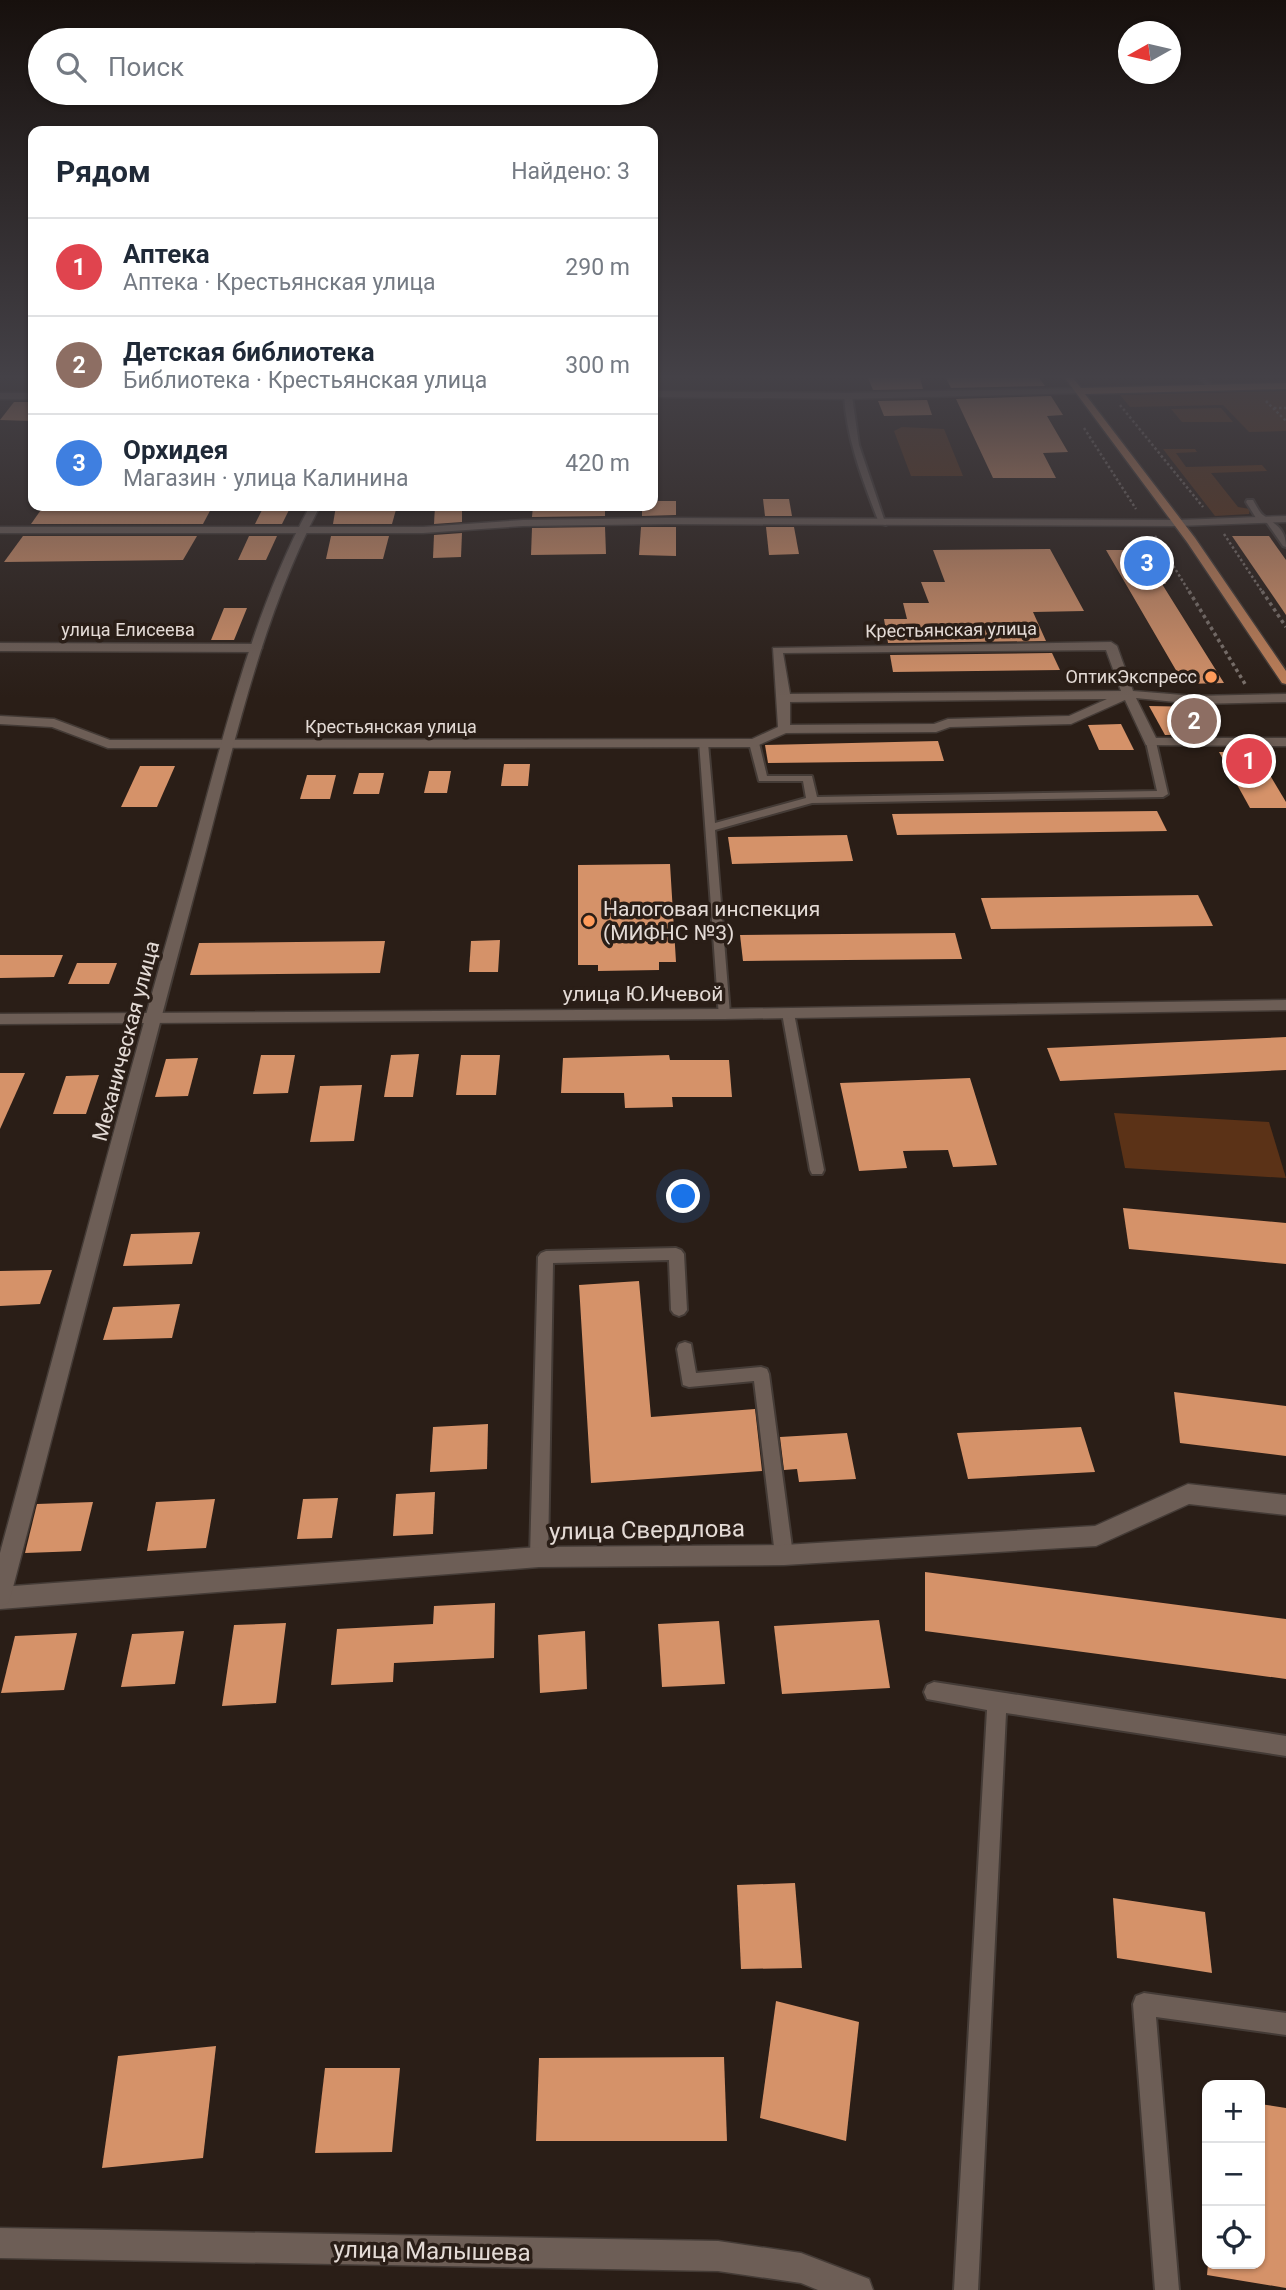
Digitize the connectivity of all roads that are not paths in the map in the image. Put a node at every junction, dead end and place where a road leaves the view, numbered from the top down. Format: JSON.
{"nodes":[{"id":1,"x":869,"y":485,"type":"edge"},
{"id":2,"x":1150,"y":485,"type":"edge"},
{"id":3,"x":1250,"y":502,"type":"dead end"},
{"id":4,"x":312,"y":511,"type":"edge"},
{"id":5,"x":1286,"y":520,"type":"edge"},
{"id":6,"x":1270,"y":521,"type":"junction"},
{"id":7,"x":883,"y":523,"type":"junction"},
{"id":8,"x":1178,"y":523,"type":"junction"},
{"id":9,"x":0,"y":530,"type":"edge"},
{"id":10,"x":302,"y":530,"type":"junction"},
{"id":11,"x":1286,"y":544,"type":"edge"},
{"id":12,"x":0,"y":647,"type":"edge"},
{"id":13,"x":256,"y":648,"type":"junction"},
{"id":14,"x":1286,"y":680,"type":"edge"},
{"id":15,"x":1128,"y":694,"type":"junction"},
{"id":16,"x":784,"y":698,"type":"junction"},
{"id":17,"x":1286,"y":698,"type":"edge"},
{"id":18,"x":0,"y":720,"type":"edge"},
{"id":19,"x":783,"y":729,"type":"junction"},
{"id":20,"x":1151,"y":742,"type":"junction"},
{"id":21,"x":1286,"y":742,"type":"edge"},
{"id":22,"x":703,"y":743,"type":"junction"},
{"id":23,"x":754,"y":743,"type":"junction"},
{"id":24,"x":228,"y":745,"type":"junction"},
{"id":25,"x":812,"y":800,"type":"junction"},
{"id":26,"x":710,"y":828,"type":"junction"},
{"id":27,"x":1286,"y":1005,"type":"edge"},
{"id":28,"x":788,"y":1013,"type":"junction"},
{"id":29,"x":724,"y":1014,"type":"junction"},
{"id":30,"x":153,"y":1017,"type":"junction"},
{"id":31,"x":0,"y":1019,"type":"edge"},
{"id":32,"x":817,"y":1170,"type":"dead end"},
{"id":33,"x":679,"y":1310,"type":"dead end"},
{"id":34,"x":685,"y":1349,"type":"dead end"},
{"id":35,"x":1286,"y":1505,"type":"edge"},
{"id":36,"x":783,"y":1555,"type":"junction"},
{"id":37,"x":539,"y":1557,"type":"junction"},
{"id":38,"x":0,"y":1597,"type":"edge"},
{"id":39,"x":934,"y":1692,"type":"dead end"},
{"id":40,"x":997,"y":1703,"type":"junction"},
{"id":41,"x":1286,"y":1745,"type":"edge"},
{"id":42,"x":1286,"y":2024,"type":"edge"},
{"id":43,"x":0,"y":2243,"type":"edge"},
{"id":44,"x":858,"y":2290,"type":"edge"},
{"id":45,"x":966,"y":2290,"type":"edge"},
{"id":46,"x":1167,"y":2290,"type":"edge"}],
"edges":[{"from":1,"to":7,"type":"lane"},
{"from":2,"to":8,"type":"main road"},
{"from":3,"to":6,"type":"lane"},
{"from":4,"to":10,"type":"street","name":"Механическая улица"},
{"from":5,"to":6,"type":"street"},
{"from":6,"to":8,"type":"street"},
{"from":6,"to":11,"type":"lane"},
{"from":7,"to":8,"type":"street"},
{"from":7,"to":10,"type":"street"},
{"from":8,"to":14,"type":"main road"},
{"from":9,"to":10,"type":"street"},
{"from":10,"to":13,"type":"street","name":"Механическая улица"},
{"from":12,"to":13,"type":"street","name":"улица Елисеева"},
{"from":13,"to":24,"type":"street","name":"Механическая улица"},
{"from":15,"to":16,"type":"street"},
{"from":15,"to":16,"type":"street","name":"Крестьянская улица"},
{"from":15,"to":17,"type":"street","name":"Крестьянская улица"},
{"from":15,"to":19,"type":"street","name":"Крестьянская улица"},
{"from":15,"to":20,"type":"street","name":"Крестьянская улица"},
{"from":16,"to":19,"type":"street","name":"Крестьянская улица"},
{"from":18,"to":24,"type":"street","name":"Крестьянская улица"},
{"from":19,"to":23,"type":"street","name":"Крестьянская улица"},
{"from":20,"to":21,"type":"street"},
{"from":20,"to":25,"type":"lane"},
{"from":22,"to":23,"type":"street","name":"Крестьянская улица"},
{"from":22,"to":24,"type":"street","name":"Крестьянская улица"},
{"from":22,"to":26,"type":"lane"},
{"from":23,"to":25,"type":"lane"},
{"from":24,"to":30,"type":"street","name":"Механическая улица"},
{"from":25,"to":26,"type":"lane"},
{"from":26,"to":29,"type":"lane"},
{"from":27,"to":28,"type":"street","name":"улица Ю.Ичевой"},
{"from":28,"to":29,"type":"street","name":"улица Ю.Ичевой"},
{"from":28,"to":32,"type":"lane"},
{"from":29,"to":30,"type":"street","name":"улица Ю.Ичевой"},
{"from":30,"to":31,"type":"street","name":"улица Ю.Ичевой"},
{"from":30,"to":38,"type":"street","name":"Механическая улица"},
{"from":33,"to":37,"type":"lane"},
{"from":34,"to":36,"type":"lane"},
{"from":35,"to":36,"type":"street","name":"улица Свердлова"},
{"from":36,"to":37,"type":"street","name":"улица Свердлова"},
{"from":37,"to":38,"type":"street","name":"улица Свердлова"},
{"from":39,"to":40,"type":"lane"},
{"from":40,"to":41,"type":"lane"},
{"from":40,"to":45,"type":"lane"},
{"from":42,"to":46,"type":"lane"},
{"from":43,"to":44,"type":"street","name":"улица Малышева"}]}
